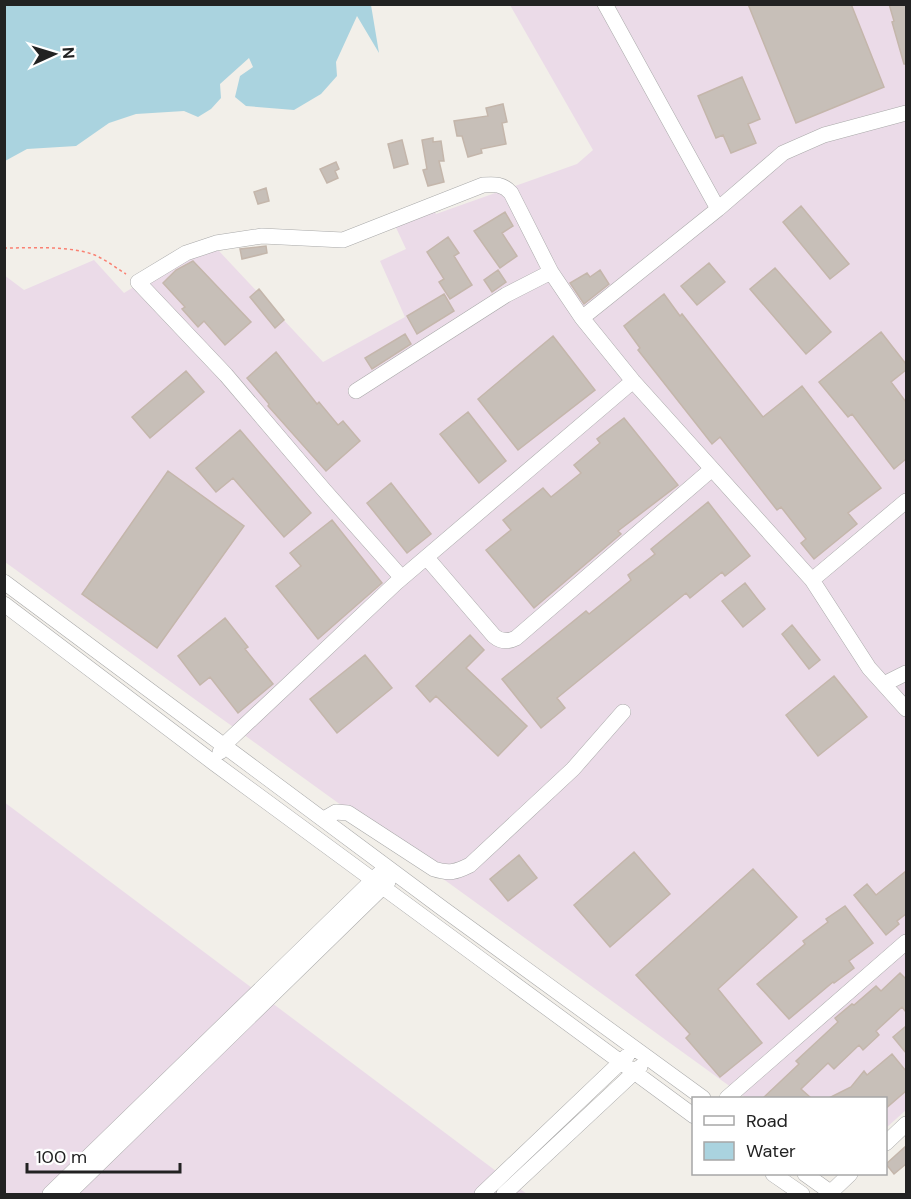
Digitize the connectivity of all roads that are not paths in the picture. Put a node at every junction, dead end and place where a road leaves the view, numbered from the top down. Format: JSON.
{"nodes":[{"id":1,"x":605,"y":4,"type":"edge"},
{"id":2,"x":906,"y":113,"type":"edge"},
{"id":3,"x":718,"y":209,"type":"junction"},
{"id":4,"x":551,"y":272,"type":"junction"},
{"id":5,"x":582,"y":318,"type":"junction"},
{"id":6,"x":633,"y":381,"type":"junction"},
{"id":7,"x":356,"y":392,"type":"dead end"},
{"id":8,"x":712,"y":470,"type":"junction"},
{"id":9,"x":906,"y":501,"type":"edge"},
{"id":10,"x":427,"y":558,"type":"junction"},
{"id":11,"x":402,"y":578,"type":"junction"},
{"id":12,"x":812,"y":580,"type":"junction"},
{"id":13,"x":4,"y":582,"type":"edge"},
{"id":14,"x":4,"y":604,"type":"edge"},
{"id":15,"x":88,"y":644,"type":"junction"},
{"id":16,"x":77,"y":660,"type":"junction"},
{"id":17,"x":906,"y":673,"type":"edge"},
{"id":18,"x":884,"y":684,"type":"junction"},
{"id":19,"x":906,"y":709,"type":"edge"},
{"id":20,"x":623,"y":712,"type":"dead end"},
{"id":21,"x":225,"y":744,"type":"junction"},
{"id":22,"x":214,"y":763,"type":"junction"},
{"id":23,"x":324,"y":819,"type":"junction"},
{"id":24,"x":392,"y":870,"type":"junction"},
{"id":25,"x":378,"y":884,"type":"junction"},
{"id":26,"x":906,"y":942,"type":"edge"},
{"id":27,"x":635,"y":1048,"type":"junction"},
{"id":28,"x":649,"y":1059,"type":"junction"},
{"id":29,"x":621,"y":1062,"type":"junction"},
{"id":30,"x":634,"y":1073,"type":"junction"},
{"id":31,"x":702,"y":1097,"type":"edge"},
{"id":32,"x":728,"y":1097,"type":"edge"},
{"id":33,"x":692,"y":1115,"type":"edge"},
{"id":34,"x":906,"y":1124,"type":"edge"},
{"id":35,"x":887,"y":1141,"type":"edge"},
{"id":36,"x":776,"y":1175,"type":"edge"},
{"id":37,"x":807,"y":1175,"type":"edge"},
{"id":38,"x":848,"y":1175,"type":"edge"},
{"id":39,"x":50,"y":1194,"type":"edge"},
{"id":40,"x":68,"y":1194,"type":"edge"},
{"id":41,"x":482,"y":1194,"type":"edge"},
{"id":42,"x":504,"y":1194,"type":"edge"},
{"id":43,"x":802,"y":1194,"type":"edge"},
{"id":44,"x":831,"y":1194,"type":"edge"}],
"edges":[{"from":1,"to":3,"type":"street"},
{"from":2,"to":3,"type":"street"},
{"from":3,"to":5,"type":"street"},
{"from":4,"to":5,"type":"street"},
{"from":4,"to":7,"type":"street"},
{"from":4,"to":11,"type":"street"},
{"from":5,"to":6,"type":"street"},
{"from":6,"to":8,"type":"street"},
{"from":6,"to":10,"type":"street"},
{"from":8,"to":10,"type":"street"},
{"from":8,"to":12,"type":"street"},
{"from":9,"to":12,"type":"street"},
{"from":10,"to":11,"type":"street"},
{"from":11,"to":21,"type":"street"},
{"from":12,"to":18,"type":"street"},
{"from":13,"to":15,"type":"street"},
{"from":14,"to":16,"type":"street"},
{"from":15,"to":16,"type":"street"},
{"from":15,"to":21,"type":"street"},
{"from":16,"to":22,"type":"street"},
{"from":17,"to":18,"type":"street"},
{"from":18,"to":19,"type":"street"},
{"from":20,"to":23,"type":"street"},
{"from":21,"to":22,"type":"street"},
{"from":21,"to":23,"type":"street"},
{"from":22,"to":25,"type":"street"},
{"from":23,"to":24,"type":"street"},
{"from":24,"to":25,"type":"street"},
{"from":24,"to":27,"type":"street"},
{"from":25,"to":29,"type":"street"},
{"from":25,"to":39,"type":"street"},
{"from":25,"to":40,"type":"street"},
{"from":26,"to":32,"type":"street"},
{"from":27,"to":28,"type":"street"},
{"from":27,"to":29,"type":"street"},
{"from":28,"to":30,"type":"street"},
{"from":28,"to":31,"type":"street"},
{"from":29,"to":30,"type":"street"},
{"from":29,"to":41,"type":"street"},
{"from":30,"to":33,"type":"street"},
{"from":30,"to":42,"type":"street"},
{"from":34,"to":35,"type":"street"},
{"from":36,"to":43,"type":"street"},
{"from":37,"to":44,"type":"street"},
{"from":38,"to":44,"type":"street"}]}
